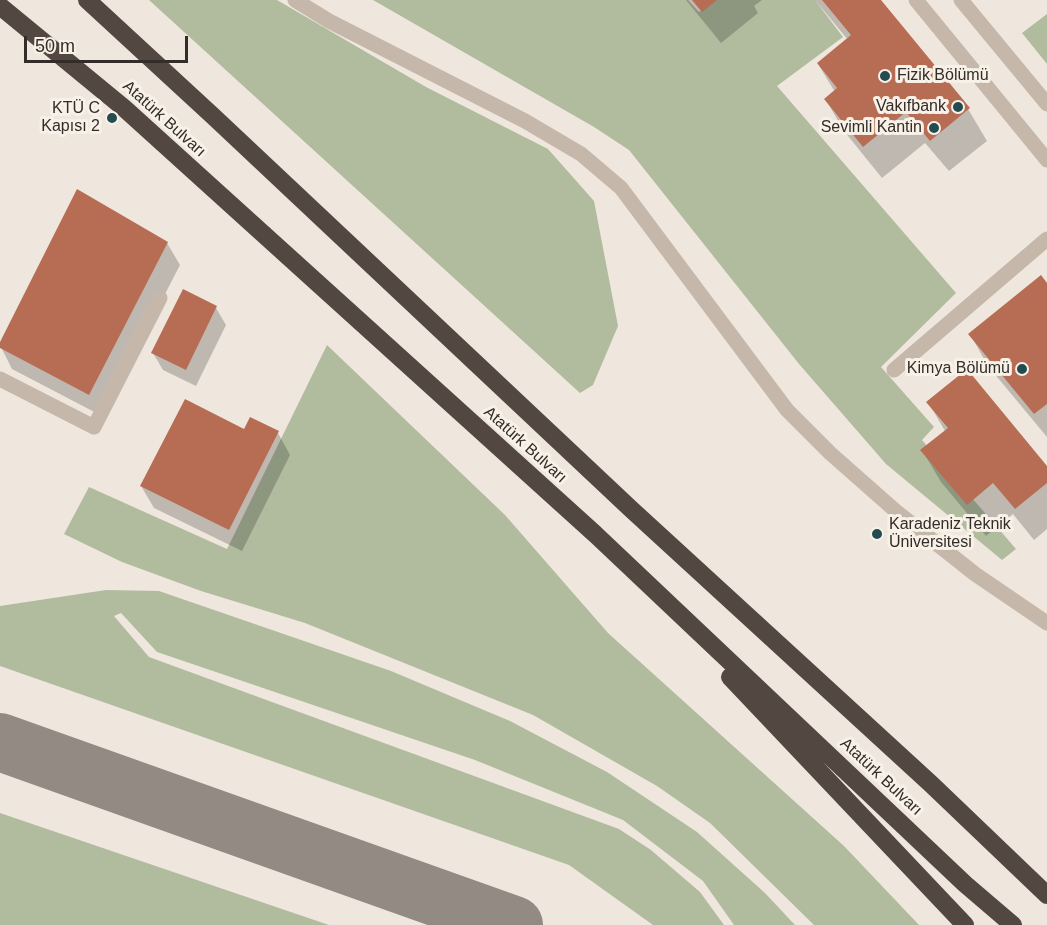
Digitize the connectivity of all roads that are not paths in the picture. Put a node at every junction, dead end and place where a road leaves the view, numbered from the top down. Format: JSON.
{"nodes":[{"id":1,"x":295,"y":0,"type":"edge"},
{"id":2,"x":916,"y":0,"type":"edge"},
{"id":3,"x":961,"y":0,"type":"edge"},
{"id":4,"x":88,"y":1,"type":"edge"},
{"id":5,"x":0,"y":6,"type":"edge"},
{"id":6,"x":1047,"y":104,"type":"edge"},
{"id":7,"x":1047,"y":160,"type":"edge"},
{"id":8,"x":1047,"y":239,"type":"edge"},
{"id":9,"x":160,"y":298,"type":"dead end"},
{"id":10,"x":894,"y":370,"type":"dead end"},
{"id":11,"x":0,"y":379,"type":"edge"},
{"id":12,"x":595,"y":534,"type":"junction"},
{"id":13,"x":1047,"y":624,"type":"edge"},
{"id":14,"x":1047,"y":895,"type":"edge"},
{"id":15,"x":965,"y":925,"type":"edge"},
{"id":16,"x":1013,"y":925,"type":"edge"}],
"edges":[{"from":1,"to":13,"type":"street"},
{"from":2,"to":7,"type":"street"},
{"from":3,"to":6,"type":"street"},
{"from":4,"to":14,"type":"highway","name":"Atatürk Bulvarı"},
{"from":5,"to":12,"type":"highway","name":"Atatürk Bulvarı"},
{"from":8,"to":10,"type":"street"},
{"from":9,"to":11,"type":"street"},
{"from":12,"to":15,"type":"highway"},
{"from":12,"to":16,"type":"highway","name":"Atatürk Bulvarı"}]}
